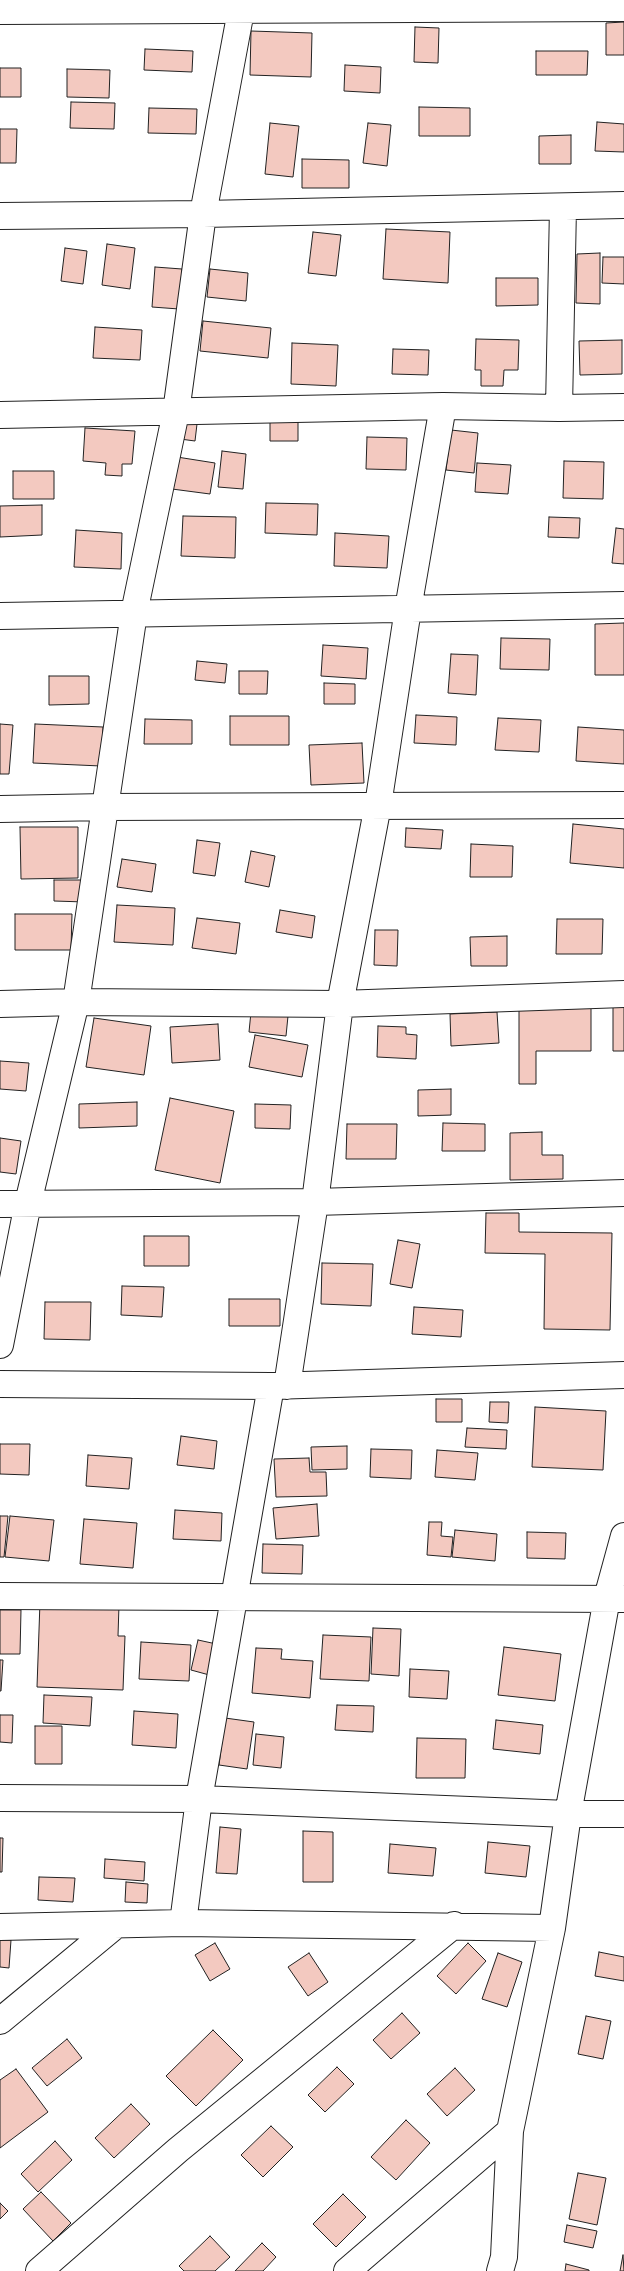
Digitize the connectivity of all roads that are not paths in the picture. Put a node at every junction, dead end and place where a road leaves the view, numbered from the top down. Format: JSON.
{"nodes":[{"id":1,"x":242,"y":6,"type":"edge"},
{"id":2,"x":624,"y":8,"type":"edge"},
{"id":3,"x":0,"y":11,"type":"edge"},
{"id":4,"x":624,"y":205,"type":"edge"},
{"id":5,"x":563,"y":207,"type":"junction"},
{"id":6,"x":203,"y":214,"type":"junction"},
{"id":7,"x":0,"y":216,"type":"edge"},
{"id":8,"x":443,"y":406,"type":"junction"},
{"id":9,"x":624,"y":406,"type":"edge"},
{"id":10,"x":559,"y":408,"type":"junction"},
{"id":11,"x":176,"y":412,"type":"junction"},
{"id":12,"x":0,"y":415,"type":"edge"},
{"id":13,"x":624,"y":605,"type":"edge"},
{"id":14,"x":408,"y":609,"type":"junction"},
{"id":15,"x":134,"y":613,"type":"junction"},
{"id":16,"x":0,"y":616,"type":"edge"},
{"id":17,"x":378,"y":805,"type":"junction"},
{"id":18,"x":624,"y":805,"type":"edge"},
{"id":19,"x":106,"y":807,"type":"junction"},
{"id":20,"x":0,"y":809,"type":"edge"},
{"id":21,"x":624,"y":994,"type":"edge"},
{"id":22,"x":76,"y":1002,"type":"junction"},
{"id":23,"x":0,"y":1004,"type":"edge"},
{"id":24,"x":340,"y":1004,"type":"junction"},
{"id":25,"x":624,"y":1193,"type":"edge"},
{"id":26,"x":315,"y":1202,"type":"junction"},
{"id":27,"x":28,"y":1203,"type":"junction"},
{"id":28,"x":0,"y":1204,"type":"edge"},
{"id":29,"x":0,"y":1344,"type":"edge"},
{"id":30,"x":624,"y":1375,"type":"edge"},
{"id":31,"x":0,"y":1384,"type":"edge"},
{"id":32,"x":279,"y":1386,"type":"junction"},
{"id":33,"x":624,"y":1536,"type":"edge"},
{"id":34,"x":0,"y":1596,"type":"edge"},
{"id":35,"x":233,"y":1598,"type":"junction"},
{"id":36,"x":616,"y":1599,"type":"edge"},
{"id":37,"x":0,"y":1798,"type":"edge"},
{"id":38,"x":199,"y":1799,"type":"junction"},
{"id":39,"x":568,"y":1814,"type":"junction"},
{"id":40,"x":624,"y":1814,"type":"edge"},
{"id":41,"x":183,"y":1923,"type":"junction"},
{"id":42,"x":116,"y":1925,"type":"junction"},
{"id":43,"x":454,"y":1925,"type":"junction"},
{"id":44,"x":0,"y":1927,"type":"edge"},
{"id":45,"x":552,"y":1928,"type":"junction"},
{"id":46,"x":0,"y":2021,"type":"edge"},
{"id":47,"x":510,"y":2131,"type":"junction"},
{"id":48,"x":39,"y":2271,"type":"edge"},
{"id":49,"x":347,"y":2271,"type":"edge"},
{"id":50,"x":500,"y":2271,"type":"edge"}],
"edges":[{"from":1,"to":2,"type":"street"},
{"from":1,"to":3,"type":"street"},
{"from":1,"to":6,"type":"street"},
{"from":4,"to":5,"type":"street"},
{"from":5,"to":6,"type":"street"},
{"from":5,"to":10,"type":"street"},
{"from":6,"to":7,"type":"street"},
{"from":6,"to":11,"type":"street"},
{"from":8,"to":10,"type":"street"},
{"from":8,"to":11,"type":"street"},
{"from":8,"to":14,"type":"street"},
{"from":9,"to":10,"type":"street"},
{"from":11,"to":12,"type":"street"},
{"from":11,"to":15,"type":"street"},
{"from":13,"to":14,"type":"street"},
{"from":14,"to":15,"type":"street"},
{"from":14,"to":17,"type":"street"},
{"from":15,"to":16,"type":"street"},
{"from":15,"to":19,"type":"street"},
{"from":17,"to":18,"type":"street"},
{"from":17,"to":19,"type":"street"},
{"from":17,"to":24,"type":"street"},
{"from":19,"to":20,"type":"street"},
{"from":19,"to":22,"type":"street"},
{"from":21,"to":24,"type":"street"},
{"from":22,"to":23,"type":"street"},
{"from":22,"to":24,"type":"street"},
{"from":22,"to":27,"type":"street"},
{"from":24,"to":26,"type":"street"},
{"from":25,"to":26,"type":"street"},
{"from":26,"to":27,"type":"street"},
{"from":26,"to":32,"type":"street"},
{"from":27,"to":28,"type":"street"},
{"from":27,"to":29,"type":"street"},
{"from":30,"to":32,"type":"street"},
{"from":31,"to":32,"type":"street"},
{"from":32,"to":35,"type":"street"},
{"from":33,"to":36,"type":"street"},
{"from":34,"to":35,"type":"street"},
{"from":35,"to":36,"type":"street"},
{"from":35,"to":38,"type":"street"},
{"from":36,"to":39,"type":"street"},
{"from":37,"to":38,"type":"street"},
{"from":38,"to":39,"type":"street"},
{"from":38,"to":41,"type":"street"},
{"from":39,"to":40,"type":"street"},
{"from":39,"to":45,"type":"street"},
{"from":41,"to":42,"type":"street"},
{"from":41,"to":43,"type":"street"},
{"from":42,"to":44,"type":"street"},
{"from":42,"to":46,"type":"street"},
{"from":43,"to":45,"type":"street"},
{"from":43,"to":48,"type":"street"},
{"from":45,"to":47,"type":"street"},
{"from":47,"to":49,"type":"street"},
{"from":47,"to":50,"type":"street"}]}
